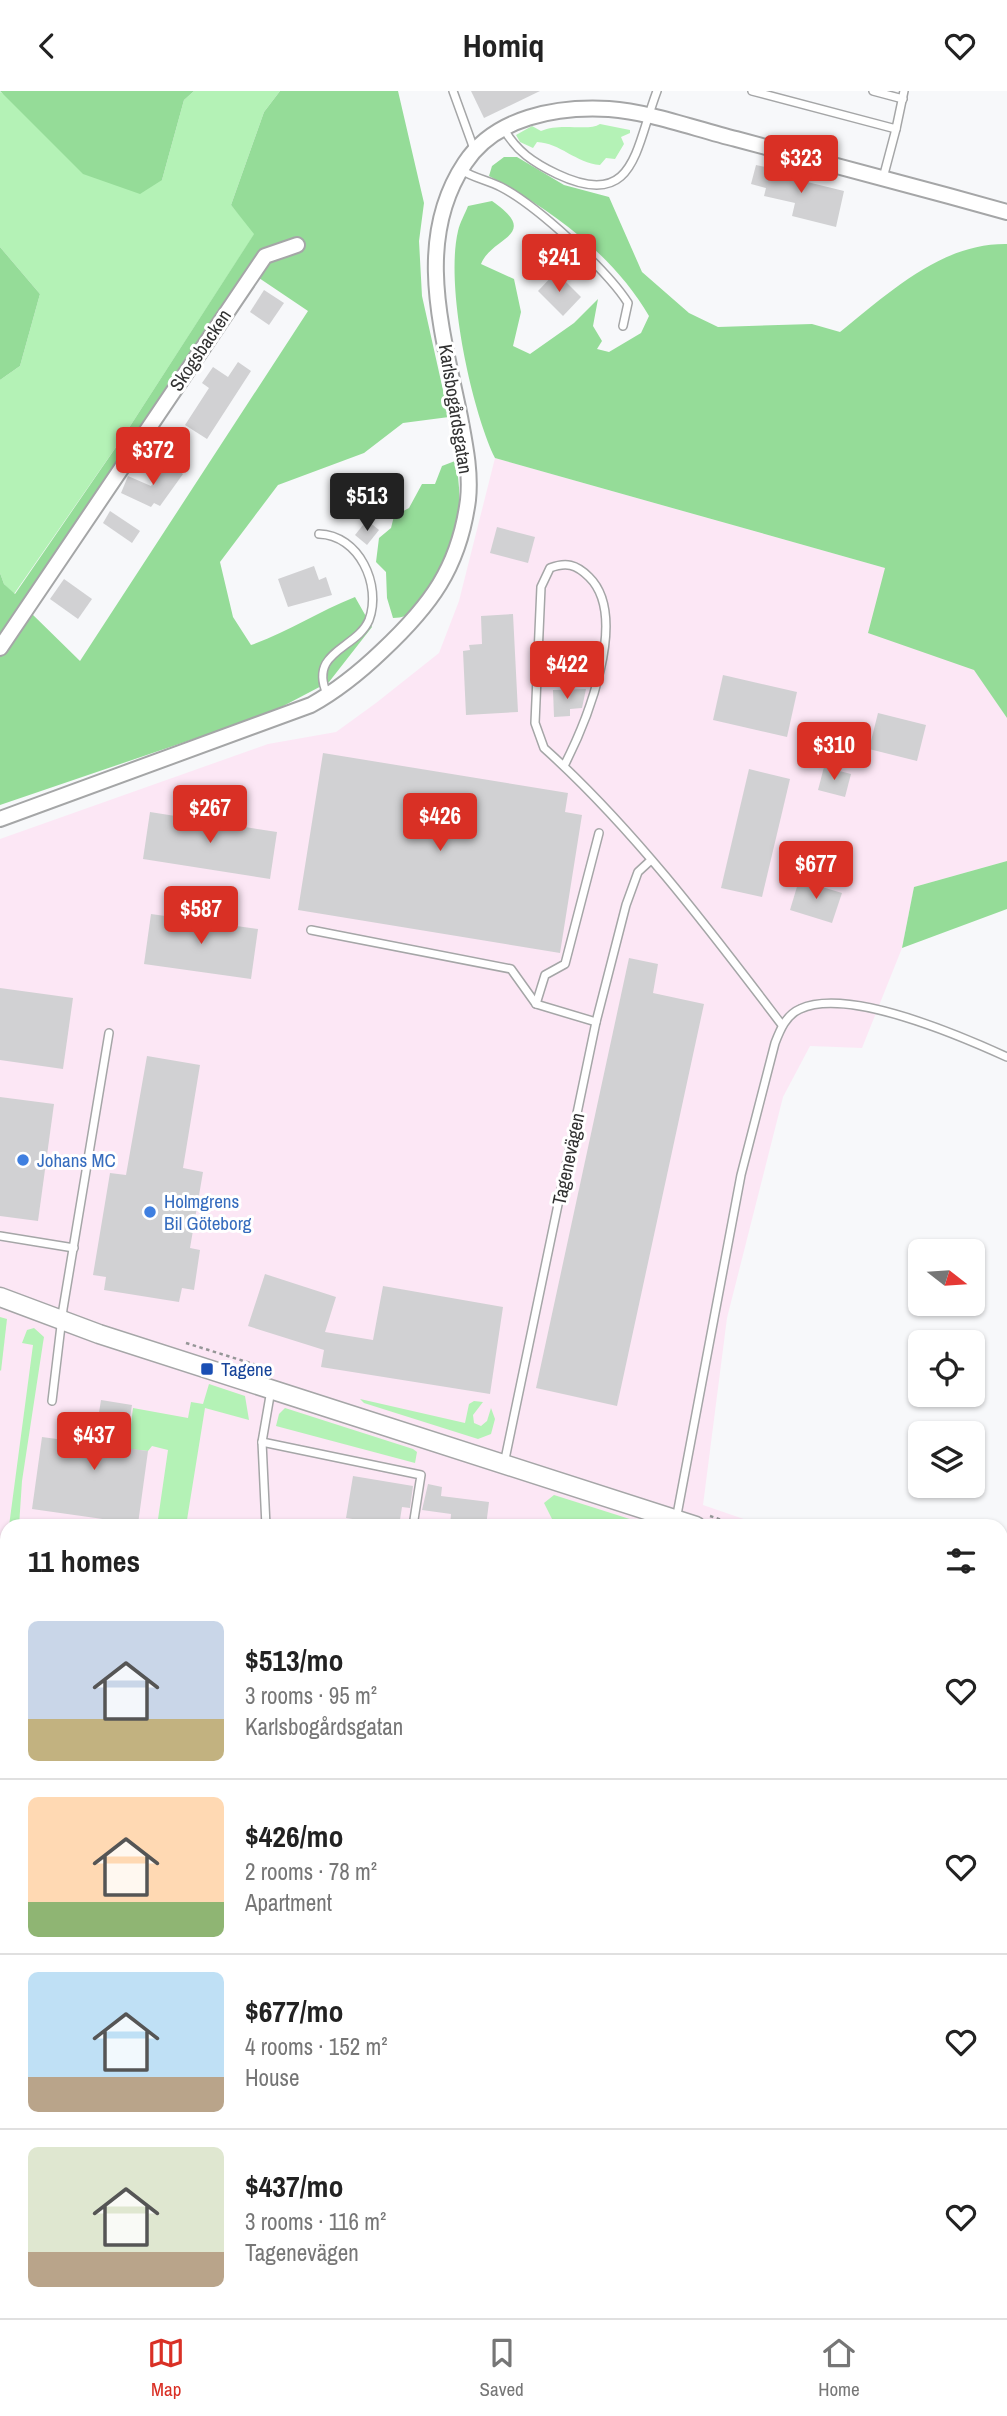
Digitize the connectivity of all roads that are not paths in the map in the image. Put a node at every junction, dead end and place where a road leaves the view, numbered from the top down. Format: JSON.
{"nodes":[{"id":1,"x":453,"y":91,"type":"edge"},
{"id":2,"x":657,"y":91,"type":"edge"},
{"id":3,"x":752,"y":91,"type":"edge"},
{"id":4,"x":873,"y":91,"type":"edge"},
{"id":5,"x":904,"y":95,"type":"edge"},
{"id":6,"x":647,"y":116,"type":"junction"},
{"id":7,"x":504,"y":129,"type":"junction"},
{"id":8,"x":896,"y":129,"type":"junction"},
{"id":9,"x":474,"y":149,"type":"junction"},
{"id":10,"x":461,"y":169,"type":"junction"},
{"id":11,"x":883,"y":178,"type":"junction"},
{"id":12,"x":1007,"y":212,"type":"edge"},
{"id":13,"x":297,"y":245,"type":"dead end"},
{"id":14,"x":623,"y":326,"type":"dead end"},
{"id":15,"x":319,"y":534,"type":"dead end"},
{"id":16,"x":0,"y":648,"type":"edge"},
{"id":17,"x":328,"y":695,"type":"junction"},
{"id":18,"x":564,"y":766,"type":"junction"},
{"id":19,"x":0,"y":819,"type":"edge"},
{"id":20,"x":599,"y":833,"type":"dead end"},
{"id":21,"x":650,"y":860,"type":"junction"},
{"id":22,"x":311,"y":930,"type":"dead end"},
{"id":23,"x":536,"y":1003,"type":"junction"},
{"id":24,"x":596,"y":1022,"type":"junction"},
{"id":25,"x":782,"y":1025,"type":"junction"},
{"id":26,"x":109,"y":1033,"type":"dead end"},
{"id":27,"x":1007,"y":1057,"type":"edge"},
{"id":28,"x":0,"y":1236,"type":"edge"},
{"id":29,"x":74,"y":1248,"type":"junction"},
{"id":30,"x":0,"y":1297,"type":"edge"},
{"id":31,"x":61,"y":1320,"type":"junction"},
{"id":32,"x":271,"y":1389,"type":"junction"},
{"id":33,"x":52,"y":1401,"type":"dead end"},
{"id":34,"x":262,"y":1442,"type":"junction"},
{"id":35,"x":503,"y":1465,"type":"junction"},
{"id":36,"x":266,"y":1519,"type":"edge"},
{"id":37,"x":414,"y":1519,"type":"edge"},
{"id":38,"x":673,"y":1519,"type":"edge"},
{"id":39,"x":676,"y":1519,"type":"edge"}],
"edges":[{"from":1,"to":9,"type":"lane"},
{"from":2,"to":6,"type":"lane"},
{"from":3,"to":8,"type":"lane"},
{"from":4,"to":5,"type":"lane"},
{"from":5,"to":8,"type":"lane"},
{"from":6,"to":7,"type":"street","name":"Karlsbogårdsgatan"},
{"from":6,"to":7,"type":"lane"},
{"from":6,"to":11,"type":"street","name":"Karlsbogårdsgatan"},
{"from":7,"to":9,"type":"street","name":"Karlsbogårdsgatan"},
{"from":8,"to":11,"type":"lane"},
{"from":9,"to":10,"type":"street","name":"Karlsbogårdsgatan"},
{"from":10,"to":14,"type":"lane"},
{"from":10,"to":17,"type":"street","name":"Karlsbogårdsgatan"},
{"from":11,"to":12,"type":"street","name":"Karlsbogårdsgatan"},
{"from":13,"to":16,"type":"street","name":"Skogsbacken"},
{"from":15,"to":17,"type":"lane"},
{"from":17,"to":19,"type":"street","name":"Karlsbogårdsgatan"},
{"from":18,"to":18,"type":"lane"},
{"from":18,"to":21,"type":"lane"},
{"from":20,"to":23,"type":"lane"},
{"from":21,"to":24,"type":"lane","name":"Tagenevägen"},
{"from":21,"to":25,"type":"lane"},
{"from":22,"to":23,"type":"lane"},
{"from":23,"to":24,"type":"lane"},
{"from":24,"to":35,"type":"lane","name":"Tagenevägen"},
{"from":25,"to":27,"type":"lane"},
{"from":25,"to":39,"type":"lane"},
{"from":26,"to":29,"type":"lane"},
{"from":28,"to":29,"type":"lane"},
{"from":29,"to":31,"type":"lane"},
{"from":30,"to":31,"type":"street"},
{"from":31,"to":32,"type":"street"},
{"from":31,"to":33,"type":"lane"},
{"from":32,"to":34,"type":"lane"},
{"from":32,"to":35,"type":"street"},
{"from":34,"to":36,"type":"lane"},
{"from":34,"to":37,"type":"lane"},
{"from":35,"to":38,"type":"street"}]}
